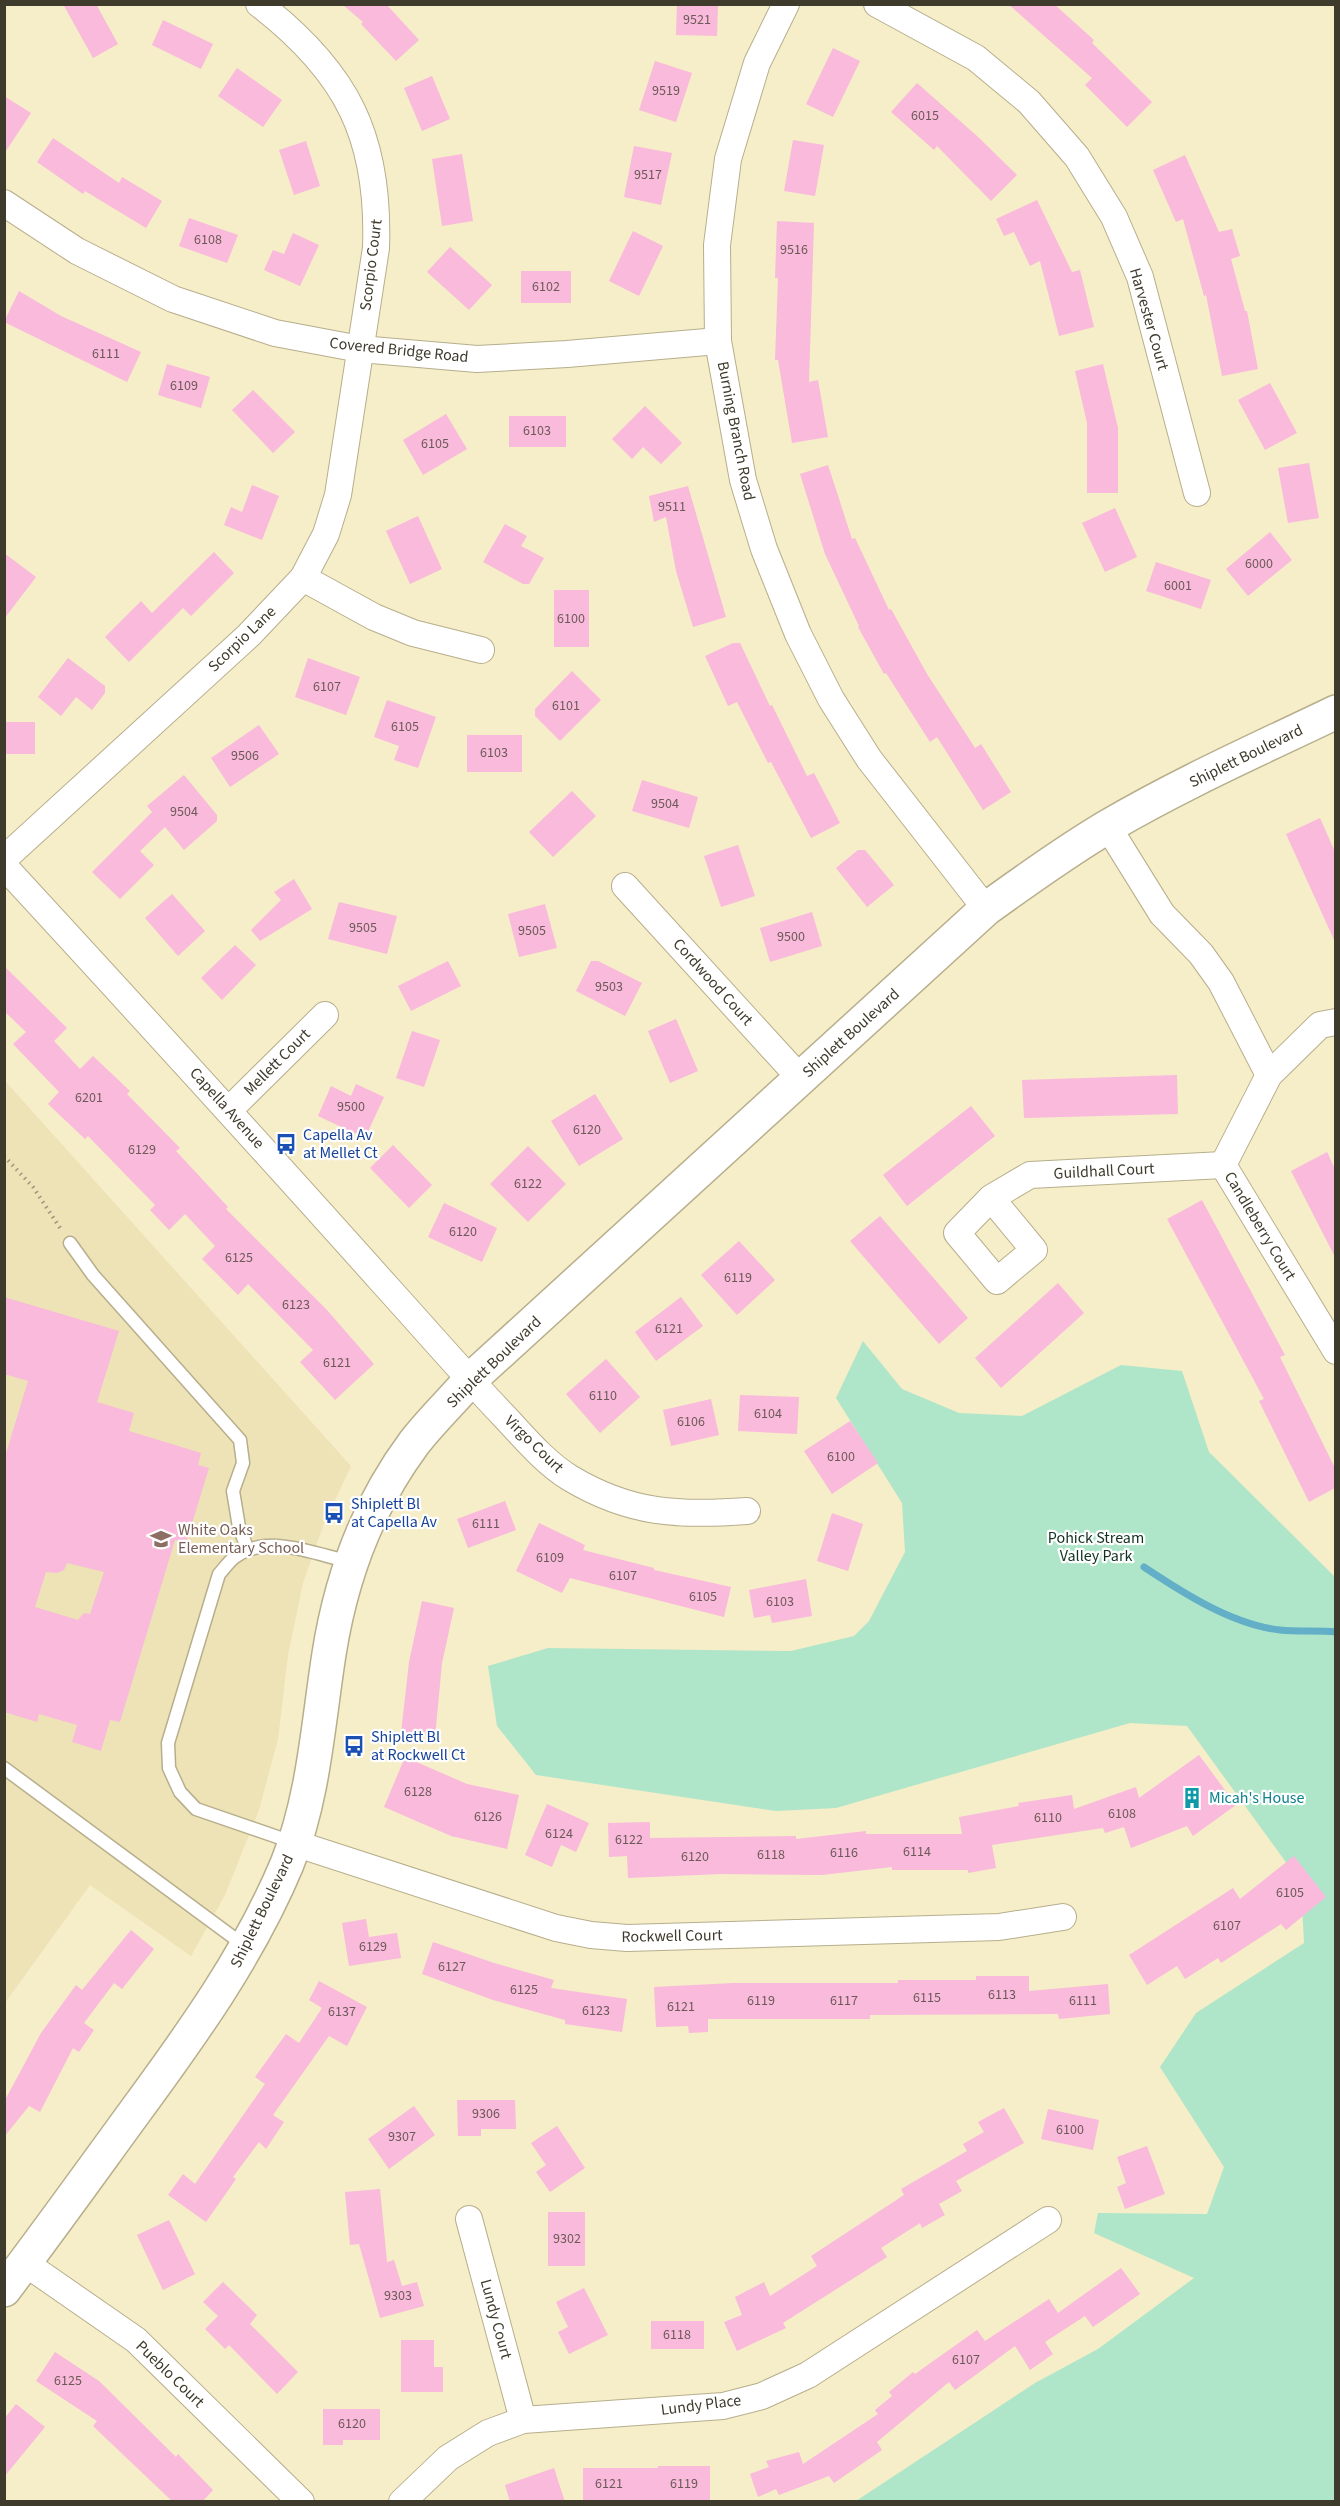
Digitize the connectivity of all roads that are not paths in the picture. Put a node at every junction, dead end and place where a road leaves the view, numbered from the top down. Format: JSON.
{"nodes":[{"id":1,"x":259,"y":4,"type":"edge"},
{"id":2,"x":786,"y":4,"type":"edge"},
{"id":3,"x":877,"y":4,"type":"edge"},
{"id":4,"x":4,"y":203,"type":"edge"},
{"id":5,"x":718,"y":341,"type":"junction"},
{"id":6,"x":360,"y":349,"type":"junction"},
{"id":7,"x":1197,"y":493,"type":"dead end"},
{"id":8,"x":303,"y":578,"type":"junction"},
{"id":9,"x":481,"y":650,"type":"dead end"},
{"id":10,"x":1335,"y":712,"type":"edge"},
{"id":11,"x":1108,"y":827,"type":"junction"},
{"id":12,"x":4,"y":859,"type":"edge"},
{"id":13,"x":4,"y":866,"type":"edge"},
{"id":14,"x":626,"y":886,"type":"dead end"},
{"id":15,"x":986,"y":909,"type":"junction"},
{"id":16,"x":325,"y":1015,"type":"dead end"},
{"id":17,"x":1335,"y":1022,"type":"edge"},
{"id":18,"x":1269,"y":1075,"type":"junction"},
{"id":19,"x":801,"y":1079,"type":"junction"},
{"id":20,"x":229,"y":1110,"type":"junction"},
{"id":21,"x":1223,"y":1165,"type":"junction"},
{"id":22,"x":991,"y":1198,"type":"dead end"},
{"id":23,"x":70,"y":1243,"type":"road end"},
{"id":24,"x":1335,"y":1351,"type":"edge"},
{"id":25,"x":470,"y":1380,"type":"junction"},
{"id":26,"x":747,"y":1511,"type":"dead end"},
{"id":27,"x":248,"y":1550,"type":"junction"},
{"id":28,"x":351,"y":1562,"type":"junction"},
{"id":29,"x":4,"y":1768,"type":"edge"},
{"id":30,"x":294,"y":1843,"type":"junction"},
{"id":31,"x":1063,"y":1917,"type":"dead end"},
{"id":32,"x":246,"y":1946,"type":"junction"},
{"id":33,"x":469,"y":2219,"type":"dead end"},
{"id":34,"x":1048,"y":2220,"type":"dead end"},
{"id":35,"x":25,"y":2263,"type":"junction"},
{"id":36,"x":4,"y":2290,"type":"edge"},
{"id":37,"x":523,"y":2420,"type":"junction"},
{"id":38,"x":302,"y":2502,"type":"edge"},
{"id":39,"x":402,"y":2502,"type":"edge"}],
"edges":[{"from":1,"to":6,"type":"street","name":"Scorpio Court"},
{"from":2,"to":5,"type":"street","name":"Burning Branch Road"},
{"from":3,"to":7,"type":"street","name":"Harvester Court"},
{"from":4,"to":6,"type":"street","name":"Covered Bridge Road"},
{"from":5,"to":6,"type":"street","name":"Covered Bridge Road"},
{"from":5,"to":15,"type":"street","name":"Burning Branch Road"},
{"from":6,"to":8,"type":"street","name":"Scorpio Lane"},
{"from":8,"to":9,"type":"street"},
{"from":8,"to":12,"type":"street","name":"Scorpio Lane"},
{"from":10,"to":11,"type":"street","name":"Shiplett Boulevard"},
{"from":11,"to":15,"type":"street","name":"Shiplett Boulevard"},
{"from":11,"to":18,"type":"street"},
{"from":13,"to":20,"type":"street","name":"Capella Avenue"},
{"from":14,"to":19,"type":"street","name":"Cordwood Court"},
{"from":15,"to":19,"type":"street","name":"Shiplett Boulevard"},
{"from":16,"to":20,"type":"street","name":"Mellett Court"},
{"from":17,"to":18,"type":"street","name":"Candleberry Court"},
{"from":18,"to":21,"type":"street","name":"Candleberry Court"},
{"from":19,"to":25,"type":"street","name":"Shiplett Boulevard"},
{"from":20,"to":25,"type":"street","name":"Capella Avenue"},
{"from":21,"to":22,"type":"street","name":"Guildhall Court"},
{"from":21,"to":24,"type":"street","name":"Candleberry Court"},
{"from":23,"to":27,"type":"lane"},
{"from":25,"to":26,"type":"street","name":"Virgo Court"},
{"from":25,"to":28,"type":"street","name":"Shiplett Boulevard"},
{"from":27,"to":28,"type":"lane"},
{"from":27,"to":30,"type":"lane"},
{"from":28,"to":30,"type":"street","name":"Shiplett Boulevard"},
{"from":29,"to":32,"type":"lane"},
{"from":30,"to":31,"type":"street","name":"Rockwell Court"},
{"from":30,"to":32,"type":"street","name":"Shiplett Boulevard"},
{"from":32,"to":35,"type":"street","name":"Shiplett Boulevard"},
{"from":33,"to":37,"type":"street","name":"Lundy Court"},
{"from":34,"to":37,"type":"street","name":"Lundy Place"},
{"from":35,"to":36,"type":"street","name":"Shiplett Boulevard"},
{"from":35,"to":38,"type":"street","name":"Pueblo Court"},
{"from":37,"to":39,"type":"street","name":"Lundy Place"}]}
